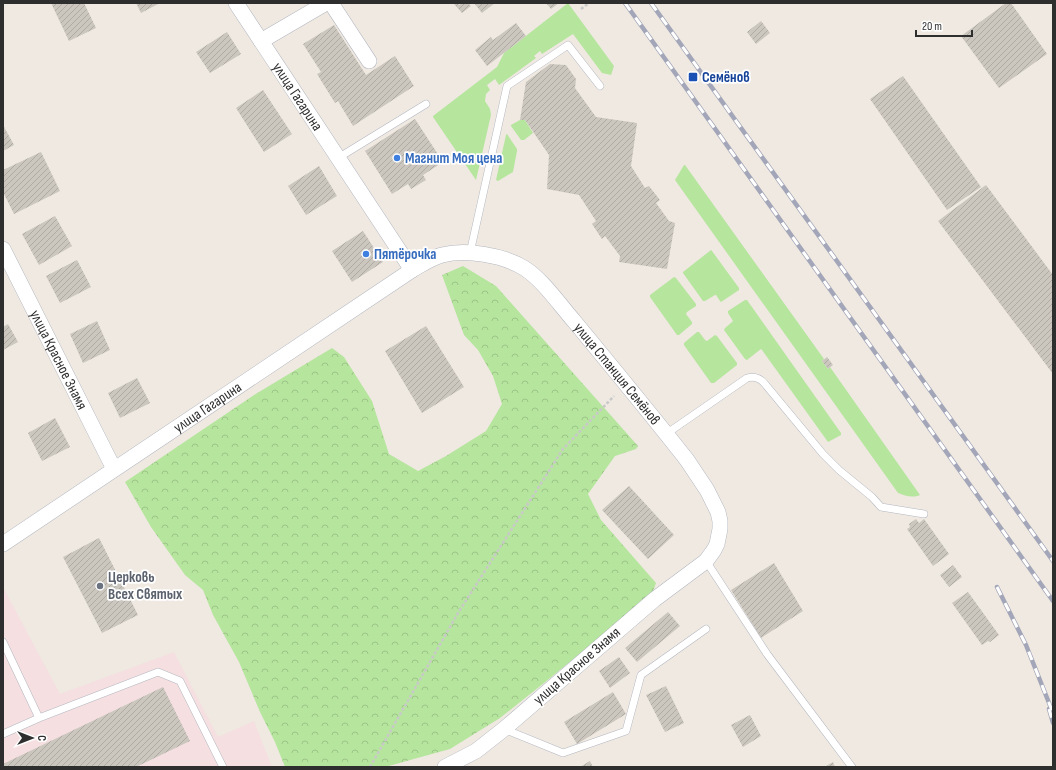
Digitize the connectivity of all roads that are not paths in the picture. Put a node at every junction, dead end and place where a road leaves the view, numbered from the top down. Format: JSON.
{"nodes":[{"id":1,"x":236,"y":3,"type":"edge"},
{"id":2,"x":326,"y":3,"type":"edge"},
{"id":3,"x":331,"y":3,"type":"edge"},
{"id":4,"x":261,"y":41,"type":"junction"},
{"id":5,"x":369,"y":61,"type":"dead end"},
{"id":6,"x":600,"y":86,"type":"dead end"},
{"id":7,"x":426,"y":104,"type":"dead end"},
{"id":8,"x":338,"y":158,"type":"junction"},
{"id":9,"x":3,"y":249,"type":"edge"},
{"id":10,"x":470,"y":253,"type":"junction"},
{"id":11,"x":442,"y":255,"type":"joint"},
{"id":12,"x":412,"y":270,"type":"junction"},
{"id":13,"x":666,"y":434,"type":"junction"},
{"id":14,"x":114,"y":469,"type":"junction"},
{"id":15,"x":924,"y":514,"type":"dead end"},
{"id":16,"x":3,"y":544,"type":"edge"},
{"id":17,"x":706,"y":561,"type":"junction"},
{"id":18,"x":706,"y":629,"type":"dead end"},
{"id":19,"x":3,"y":642,"type":"edge"},
{"id":20,"x":39,"y":718,"type":"junction"},
{"id":21,"x":504,"y":730,"type":"junction"},
{"id":22,"x":3,"y":734,"type":"edge"},
{"id":23,"x":223,"y":767,"type":"edge"},
{"id":24,"x":445,"y":767,"type":"edge"},
{"id":25,"x":852,"y":767,"type":"edge"}],
"edges":[{"from":1,"to":4,"type":"street","name":"улица Гагарина"},
{"from":2,"to":4,"type":"street"},
{"from":3,"to":5,"type":"street"},
{"from":4,"to":8,"type":"street","name":"улица Гагарина"},
{"from":6,"to":10,"type":"lane"},
{"from":7,"to":8,"type":"lane"},
{"from":8,"to":12,"type":"street","name":"улица Гагарина"},
{"from":9,"to":14,"type":"street","name":"улица Красное Знамя"},
{"from":10,"to":11,"type":"street","name":"улица Станция Семёнов"},
{"from":10,"to":13,"type":"street","name":"улица Станция Семёнов"},
{"from":11,"to":12,"type":"street","name":"улица Гагарина"},
{"from":12,"to":14,"type":"street","name":"улица Гагарина"},
{"from":13,"to":15,"type":"lane"},
{"from":13,"to":17,"type":"street","name":"улица Станция Семёнов"},
{"from":14,"to":16,"type":"street","name":"улица Гагарина"},
{"from":17,"to":21,"type":"street","name":"улица Красное Знамя"},
{"from":17,"to":25,"type":"lane"},
{"from":18,"to":21,"type":"lane"},
{"from":19,"to":20,"type":"lane"},
{"from":20,"to":22,"type":"lane"},
{"from":20,"to":23,"type":"lane"},
{"from":21,"to":24,"type":"street","name":"улица Красное Знамя"}]}
